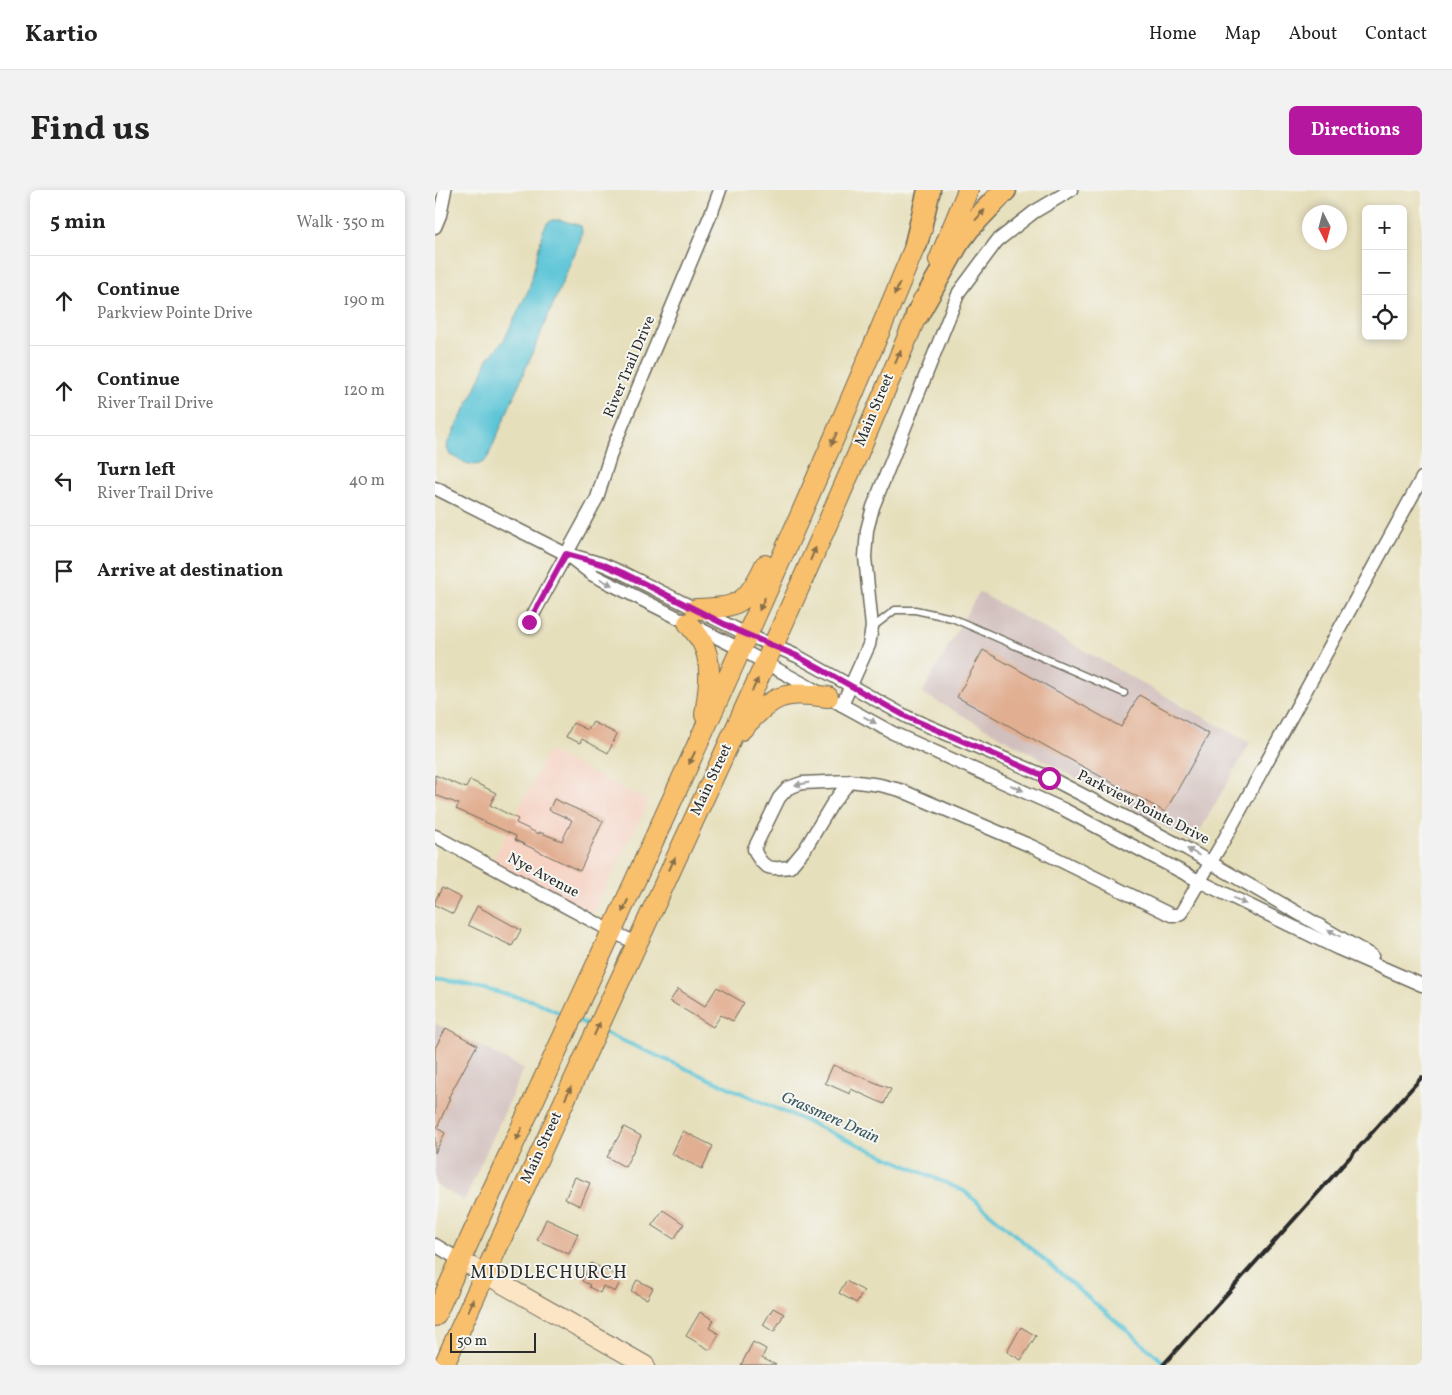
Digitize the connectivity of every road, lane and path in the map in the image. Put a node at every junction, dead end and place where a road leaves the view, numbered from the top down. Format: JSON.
{"nodes":[{"id":1,"x":445,"y":190,"type":"edge"},
{"id":2,"x":719,"y":190,"type":"edge"},
{"id":3,"x":929,"y":190,"type":"edge"},
{"id":4,"x":938,"y":190,"type":"edge"},
{"id":5,"x":968,"y":190,"type":"edge"},
{"id":6,"x":1005,"y":190,"type":"edge"},
{"id":7,"x":1071,"y":190,"type":"edge"},
{"id":8,"x":435,"y":227,"type":"edge"},
{"id":9,"x":916,"y":244,"type":"junction"},
{"id":10,"x":917,"y":315,"type":"junction"},
{"id":11,"x":1422,"y":478,"type":"edge"},
{"id":12,"x":435,"y":488,"type":"edge"},
{"id":13,"x":799,"y":521,"type":"junction"},
{"id":14,"x":566,"y":554,"type":"junction"},
{"id":15,"x":692,"y":616,"type":"junction"},
{"id":16,"x":529,"y":622,"type":"dead end"},
{"id":17,"x":872,"y":627,"type":"junction"},
{"id":18,"x":745,"y":643,"type":"junction"},
{"id":19,"x":769,"y":655,"type":"junction"},
{"id":20,"x":852,"y":686,"type":"junction"},
{"id":21,"x":1124,"y":693,"type":"dead end"},
{"id":22,"x":835,"y":701,"type":"junction"},
{"id":23,"x":703,"y":735,"type":"junction"},
{"id":24,"x":729,"y":742,"type":"junction"},
{"id":25,"x":851,"y":781,"type":"junction"},
{"id":26,"x":435,"y":836,"type":"edge"},
{"id":27,"x":1210,"y":861,"type":"junction"},
{"id":28,"x":1199,"y":881,"type":"junction"},
{"id":29,"x":613,"y":932,"type":"junction"},
{"id":30,"x":636,"y":943,"type":"junction"},
{"id":31,"x":1405,"y":977,"type":"junction"},
{"id":32,"x":1422,"y":985,"type":"edge"},
{"id":33,"x":435,"y":1245,"type":"edge"},
{"id":34,"x":460,"y":1260,"type":"junction"},
{"id":35,"x":484,"y":1274,"type":"junction"},
{"id":36,"x":435,"y":1316,"type":"edge"},
{"id":37,"x":444,"y":1365,"type":"edge"},
{"id":38,"x":645,"y":1365,"type":"edge"}],
"edges":[{"from":1,"to":8,"type":"street"},
{"from":2,"to":14,"type":"street","name":"River Trail Drive"},
{"from":3,"to":9,"type":"highway"},
{"from":4,"to":9,"type":"main road","name":"Main Street"},
{"from":5,"to":10,"type":"main road","name":"Main Street"},
{"from":10,"to":6,"type":"highway","one_way":true},
{"from":7,"to":17,"type":"street"},
{"from":9,"to":13,"type":"main road","name":"Main Street","one_way":true},
{"from":19,"to":10,"type":"main road","name":"Main Street","one_way":true},
{"from":11,"to":27,"type":"street"},
{"from":12,"to":14,"type":"street"},
{"from":13,"to":15,"type":"main road"},
{"from":13,"to":18,"type":"main road","name":"Main Street","one_way":true},
{"from":14,"to":15,"type":"street"},
{"from":14,"to":16,"type":"street","name":"River Trail Drive"},
{"from":15,"to":18,"type":"street"},
{"from":15,"to":23,"type":"main road"},
{"from":17,"to":20,"type":"street"},
{"from":17,"to":21,"type":"lane"},
{"from":18,"to":19,"type":"street","name":"Parkview Pointe Drive"},
{"from":18,"to":19,"type":"street","name":"Parkview Pointe Drive"},
{"from":18,"to":23,"type":"main road","name":"Main Street"},
{"from":19,"to":20,"type":"street","name":"Parkview Pointe Drive"},
{"from":19,"to":22,"type":"street","name":"Parkview Pointe Drive"},
{"from":24,"to":19,"type":"main road","name":"Main Street","one_way":true},
{"from":20,"to":22,"type":"street"},
{"from":27,"to":20,"type":"street","name":"Parkview Pointe Drive","one_way":true},
{"from":22,"to":24,"type":"main road"},
{"from":22,"to":28,"type":"street","name":"Parkview Pointe Drive","one_way":true},
{"from":23,"to":29,"type":"main road","name":"Main Street","one_way":true},
{"from":30,"to":24,"type":"main road","name":"Main Street","one_way":true},
{"from":25,"to":25,"type":"street","one_way":true},
{"from":25,"to":28,"type":"street"},
{"from":26,"to":29,"type":"street","name":"Nye Avenue"},
{"from":27,"to":28,"type":"street"},
{"from":31,"to":27,"type":"street","name":"Parkview Pointe Drive","one_way":true},
{"from":28,"to":31,"type":"street","name":"Parkview Pointe Drive","one_way":true},
{"from":29,"to":30,"type":"street","name":"Nye Avenue"},
{"from":29,"to":34,"type":"main road","name":"Main Street","one_way":true},
{"from":35,"to":30,"type":"main road","name":"Main Street","one_way":true},
{"from":31,"to":32,"type":"street","name":"Parkview Pointe Drive"},
{"from":33,"to":34,"type":"street"},
{"from":34,"to":35,"type":"street"},
{"from":34,"to":36,"type":"main road","name":"Main Street"},
{"from":37,"to":35,"type":"main road","name":"Main Street","one_way":true},
{"from":35,"to":38,"type":"street"}]}
